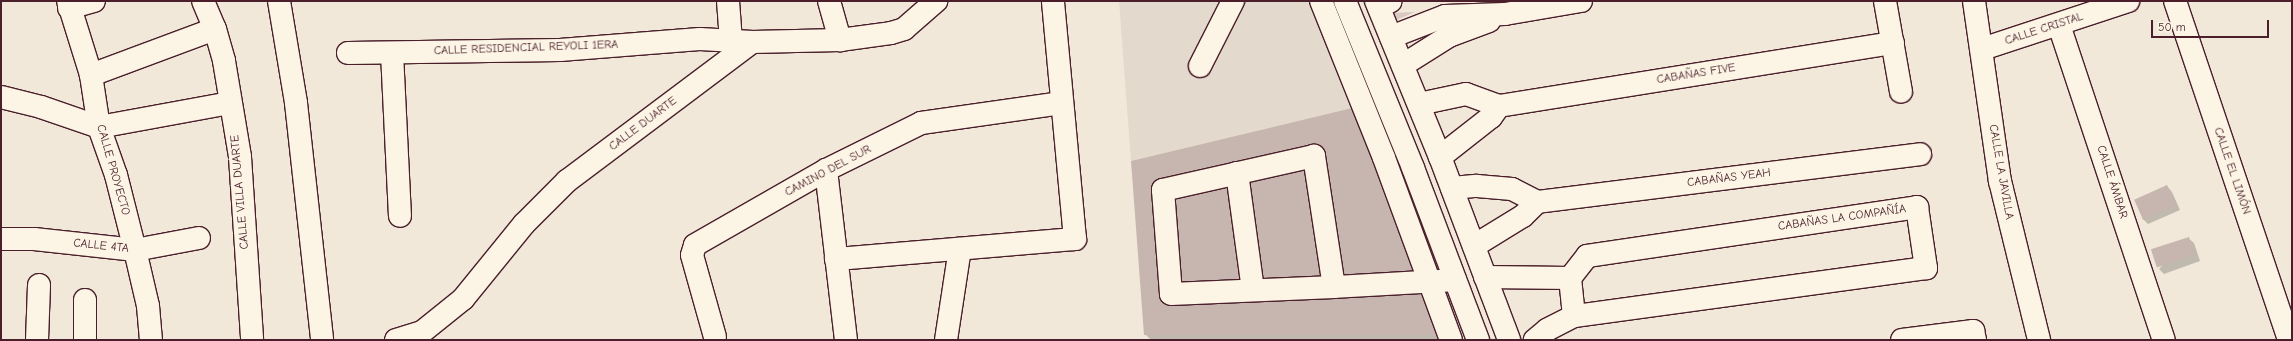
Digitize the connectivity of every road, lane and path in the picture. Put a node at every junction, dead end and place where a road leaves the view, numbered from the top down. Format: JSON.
{"nodes":[{"id":1,"x":94,"y":1,"type":"edge"},
{"id":2,"x":203,"y":1,"type":"edge"},
{"id":3,"x":279,"y":1,"type":"edge"},
{"id":4,"x":728,"y":1,"type":"edge"},
{"id":5,"x":829,"y":1,"type":"edge"},
{"id":6,"x":936,"y":1,"type":"edge"},
{"id":7,"x":1053,"y":1,"type":"edge"},
{"id":8,"x":1233,"y":1,"type":"edge"},
{"id":9,"x":1321,"y":1,"type":"edge"},
{"id":10,"x":1345,"y":1,"type":"edge"},
{"id":11,"x":1581,"y":1,"type":"edge"},
{"id":12,"x":1885,"y":1,"type":"edge"},
{"id":13,"x":1974,"y":1,"type":"edge"},
{"id":14,"x":2128,"y":1,"type":"edge"},
{"id":15,"x":2175,"y":1,"type":"edge"},
{"id":16,"x":1382,"y":3,"type":"edge"},
{"id":17,"x":68,"y":5,"type":"edge"},
{"id":18,"x":1505,"y":14,"type":"junction"},
{"id":19,"x":2059,"y":25,"type":"junction"},
{"id":20,"x":215,"y":29,"type":"junction"},
{"id":21,"x":1391,"y":37,"type":"junction"},
{"id":22,"x":840,"y":40,"type":"junction"},
{"id":23,"x":742,"y":42,"type":"junction"},
{"id":24,"x":1892,"y":43,"type":"junction"},
{"id":25,"x":1982,"y":48,"type":"junction"},
{"id":26,"x":348,"y":53,"type":"dead end"},
{"id":27,"x":392,"y":53,"type":"junction"},
{"id":28,"x":1402,"y":65,"type":"junction"},
{"id":29,"x":1200,"y":66,"type":"dead end"},
{"id":30,"x":91,"y":75,"type":"junction"},
{"id":31,"x":1901,"y":92,"type":"dead end"},
{"id":32,"x":1,"y":98,"type":"edge"},
{"id":33,"x":230,"y":103,"type":"junction"},
{"id":34,"x":1062,"y":103,"type":"junction"},
{"id":35,"x":1419,"y":104,"type":"junction"},
{"id":36,"x":1499,"y":106,"type":"junction"},
{"id":37,"x":100,"y":127,"type":"junction"},
{"id":38,"x":1920,"y":154,"type":"dead end"},
{"id":39,"x":1440,"y":157,"type":"junction"},
{"id":40,"x":826,"y":170,"type":"junction"},
{"id":41,"x":1238,"y":173,"type":"junction"},
{"id":42,"x":1452,"y":188,"type":"junction"},
{"id":43,"x":1537,"y":202,"type":"junction"},
{"id":44,"x":400,"y":216,"type":"dead end"},
{"id":45,"x":199,"y":238,"type":"dead end"},
{"id":46,"x":1,"y":239,"type":"edge"},
{"id":47,"x":1474,"y":246,"type":"junction"},
{"id":48,"x":960,"y":249,"type":"junction"},
{"id":49,"x":135,"y":250,"type":"junction"},
{"id":50,"x":836,"y":259,"type":"junction"},
{"id":51,"x":1485,"y":277,"type":"junction"},
{"id":52,"x":1570,"y":278,"type":"junction"},
{"id":53,"x":1455,"y":280,"type":"junction"},
{"id":54,"x":1430,"y":281,"type":"junction"},
{"id":55,"x":39,"y":285,"type":"dead end"},
{"id":56,"x":1334,"y":288,"type":"junction"},
{"id":57,"x":1253,"y":290,"type":"junction"},
{"id":58,"x":85,"y":300,"type":"dead end"},
{"id":59,"x":1574,"y":316,"type":"junction"},
{"id":60,"x":715,"y":337,"type":"dead end"},
{"id":61,"x":37,"y":340,"type":"edge"},
{"id":62,"x":84,"y":340,"type":"edge"},
{"id":63,"x":151,"y":340,"type":"edge"},
{"id":64,"x":252,"y":340,"type":"edge"},
{"id":65,"x":322,"y":340,"type":"edge"},
{"id":66,"x":396,"y":340,"type":"edge"},
{"id":67,"x":846,"y":340,"type":"edge"},
{"id":68,"x":946,"y":340,"type":"edge"},
{"id":69,"x":1451,"y":340,"type":"edge"},
{"id":70,"x":1478,"y":340,"type":"edge"},
{"id":71,"x":1509,"y":340,"type":"edge"},
{"id":72,"x":1535,"y":340,"type":"edge"},
{"id":73,"x":1902,"y":340,"type":"edge"},
{"id":74,"x":1975,"y":340,"type":"edge"},
{"id":75,"x":2039,"y":340,"type":"edge"},
{"id":76,"x":2164,"y":340,"type":"edge"},
{"id":77,"x":2289,"y":340,"type":"edge"}],
"edges":[{"from":1,"to":17,"type":"street"},
{"from":2,"to":20,"type":"street","name":"CALLE VILLA DUARTE"},
{"from":3,"to":65,"type":"street"},
{"from":4,"to":23,"type":"street"},
{"from":5,"to":22,"type":"street"},
{"from":6,"to":22,"type":"street"},
{"from":7,"to":34,"type":"street"},
{"from":8,"to":29,"type":"street"},
{"from":9,"to":54,"type":"street"},
{"from":10,"to":53,"type":"street"},
{"from":11,"to":18,"type":"street"},
{"from":12,"to":24,"type":"street"},
{"from":13,"to":25,"type":"street","name":"CALLE LA JAVILLA"},
{"from":14,"to":19,"type":"street","name":"CALLE CRISTAL"},
{"from":15,"to":77,"type":"street","name":"CALLE EL LIMÓN"},
{"from":16,"to":21,"type":"street"},
{"from":17,"to":30,"type":"street","name":"CALLE PROYECTO"},
{"from":18,"to":21,"type":"street"},
{"from":18,"to":28,"type":"street"},
{"from":19,"to":25,"type":"street","name":"CALLE CRISTAL"},
{"from":19,"to":76,"type":"street","name":"CALLE ÁMBAR"},
{"from":20,"to":30,"type":"street"},
{"from":20,"to":33,"type":"street","name":"CALLE VILLA DUARTE"},
{"from":21,"to":28,"type":"street"},
{"from":22,"to":23,"type":"street"},
{"from":23,"to":27,"type":"street","name":"CALLE RESIDENCIAL REYOLI 1ERA"},
{"from":23,"to":66,"type":"street","name":"CALLE DUARTE"},
{"from":24,"to":31,"type":"street"},
{"from":24,"to":36,"type":"street","name":"CABAÑAS FIVE"},
{"from":25,"to":75,"type":"street","name":"CALLE LA JAVILLA"},
{"from":26,"to":27,"type":"street","name":"CALLE RESIDENCIAL REYOLI 1ERA"},
{"from":27,"to":44,"type":"street"},
{"from":28,"to":35,"type":"street"},
{"from":30,"to":37,"type":"street","name":"CALLE PROYECTO"},
{"from":32,"to":37,"type":"street"},
{"from":33,"to":37,"type":"street"},
{"from":33,"to":64,"type":"street","name":"CALLE VILLA DUARTE"},
{"from":34,"to":40,"type":"street","name":"CAMINO DEL SUR"},
{"from":34,"to":48,"type":"street"},
{"from":35,"to":36,"type":"street","name":"CABAÑAS FIVE"},
{"from":35,"to":39,"type":"street"},
{"from":36,"to":39,"type":"street"},
{"from":37,"to":49,"type":"street","name":"CALLE PROYECTO"},
{"from":38,"to":43,"type":"street","name":"CABAÑAS YEAH"},
{"from":39,"to":42,"type":"street"},
{"from":40,"to":50,"type":"street"},
{"from":40,"to":60,"type":"street","name":"CAMINO DEL SUR"},
{"from":41,"to":56,"type":"street"},
{"from":41,"to":57,"type":"street"},
{"from":41,"to":57,"type":"street"},
{"from":42,"to":43,"type":"street"},
{"from":42,"to":47,"type":"street"},
{"from":43,"to":47,"type":"street"},
{"from":45,"to":49,"type":"street","name":"CALLE 4TA"},
{"from":46,"to":49,"type":"street","name":"CALLE 4TA"},
{"from":47,"to":51,"type":"street"},
{"from":48,"to":50,"type":"street"},
{"from":48,"to":68,"type":"street"},
{"from":49,"to":63,"type":"street","name":"CALLE PROYECTO"},
{"from":50,"to":67,"type":"street"},
{"from":51,"to":52,"type":"street"},
{"from":51,"to":71,"type":"street"},
{"from":52,"to":59,"type":"street"},
{"from":52,"to":59,"type":"street","name":"CABAÑAS LA COMPAÑÍA"},
{"from":53,"to":54,"type":"street"},
{"from":53,"to":70,"type":"street"},
{"from":54,"to":56,"type":"street"},
{"from":54,"to":69,"type":"street"},
{"from":55,"to":61,"type":"street"},
{"from":56,"to":57,"type":"street"},
{"from":58,"to":62,"type":"street"},
{"from":59,"to":72,"type":"street","name":"CABAÑAS LA COMPAÑÍA"},
{"from":73,"to":74,"type":"street"}]}
